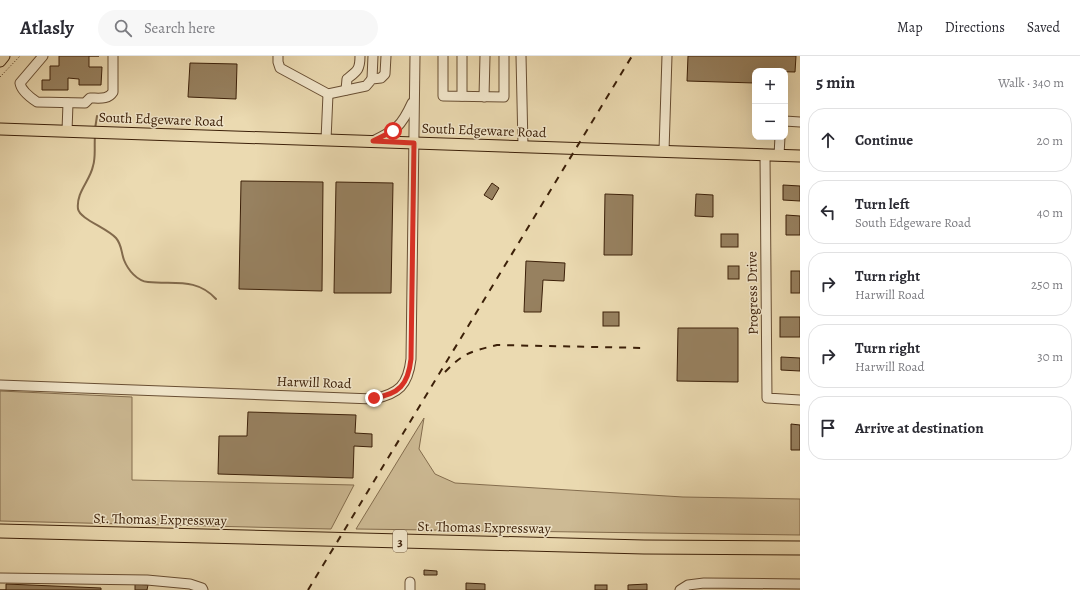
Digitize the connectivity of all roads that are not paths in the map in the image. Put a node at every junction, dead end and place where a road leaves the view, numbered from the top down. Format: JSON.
{"nodes":[{"id":1,"x":4,"y":56,"type":"edge"},
{"id":2,"x":43,"y":56,"type":"edge"},
{"id":3,"x":113,"y":56,"type":"edge"},
{"id":4,"x":278,"y":56,"type":"edge"},
{"id":5,"x":360,"y":56,"type":"edge"},
{"id":6,"x":373,"y":56,"type":"edge"},
{"id":7,"x":386,"y":56,"type":"edge"},
{"id":8,"x":415,"y":56,"type":"edge"},
{"id":9,"x":443,"y":56,"type":"edge"},
{"id":10,"x":462,"y":56,"type":"edge"},
{"id":11,"x":485,"y":56,"type":"edge"},
{"id":12,"x":504,"y":56,"type":"edge"},
{"id":13,"x":521,"y":56,"type":"edge"},
{"id":14,"x":667,"y":56,"type":"edge"},
{"id":15,"x":0,"y":61,"type":"edge"},
{"id":16,"x":372,"y":79,"type":"junction"},
{"id":17,"x":346,"y":90,"type":"junction"},
{"id":18,"x":328,"y":94,"type":"junction"},
{"id":19,"x":462,"y":96,"type":"junction"},
{"id":20,"x":484,"y":97,"type":"junction"},
{"id":21,"x":415,"y":98,"type":"junction"},
{"id":22,"x":68,"y":103,"type":"junction"},
{"id":23,"x":788,"y":121,"type":"edge"},
{"id":24,"x":800,"y":122,"type":"edge"},
{"id":25,"x":0,"y":129,"type":"edge"},
{"id":26,"x":67,"y":131,"type":"junction"},
{"id":27,"x":326,"y":140,"type":"junction"},
{"id":28,"x":780,"y":140,"type":"edge"},
{"id":29,"x":373,"y":141,"type":"junction"},
{"id":30,"x":414,"y":143,"type":"junction"},
{"id":31,"x":522,"y":146,"type":"junction"},
{"id":32,"x":664,"y":151,"type":"junction"},
{"id":33,"x":765,"y":154,"type":"junction"},
{"id":34,"x":779,"y":155,"type":"junction"},
{"id":35,"x":800,"y":156,"type":"edge"},
{"id":36,"x":0,"y":385,"type":"edge"},
{"id":37,"x":800,"y":400,"type":"edge"},
{"id":38,"x":0,"y":531,"type":"edge"},
{"id":39,"x":800,"y":548,"type":"edge"},
{"id":40,"x":0,"y":578,"type":"edge"},
{"id":41,"x":800,"y":584,"type":"edge"},
{"id":42,"x":684,"y":588,"type":"edge"},
{"id":43,"x":203,"y":590,"type":"edge"}],
"edges":[{"from":1,"to":15,"type":"main road"},
{"from":2,"to":22,"type":"street"},
{"from":3,"to":22,"type":"street"},
{"from":4,"to":18,"type":"street"},
{"from":5,"to":17,"type":"street"},
{"from":6,"to":16,"type":"street"},
{"from":7,"to":16,"type":"street"},
{"from":8,"to":21,"type":"street","name":"Harwill Road"},
{"from":9,"to":19,"type":"street"},
{"from":10,"to":19,"type":"street"},
{"from":11,"to":20,"type":"street"},
{"from":12,"to":20,"type":"street"},
{"from":13,"to":31,"type":"street"},
{"from":14,"to":32,"type":"street"},
{"from":16,"to":17,"type":"street"},
{"from":17,"to":18,"type":"street"},
{"from":18,"to":27,"type":"street"},
{"from":19,"to":20,"type":"street"},
{"from":21,"to":29,"type":"street"},
{"from":21,"to":30,"type":"street","name":"Harwill Road"},
{"from":22,"to":26,"type":"street"},
{"from":23,"to":24,"type":"street"},
{"from":25,"to":26,"type":"main road","name":"South Edgeware Road"},
{"from":26,"to":27,"type":"main road","name":"South Edgeware Road"},
{"from":27,"to":29,"type":"main road","name":"South Edgeware Road"},
{"from":28,"to":34,"type":"street"},
{"from":29,"to":30,"type":"main road","name":"South Edgeware Road"},
{"from":30,"to":31,"type":"main road","name":"South Edgeware Road"},
{"from":30,"to":36,"type":"street","name":"Harwill Road"},
{"from":31,"to":32,"type":"main road","name":"South Edgeware Road"},
{"from":32,"to":33,"type":"main road","name":"South Edgeware Road"},
{"from":33,"to":34,"type":"main road","name":"South Edgeware Road"},
{"from":33,"to":37,"type":"street","name":"Progress Drive"},
{"from":34,"to":35,"type":"main road","name":"South Edgeware Road"},
{"from":38,"to":39,"type":"highway","name":"St. Thomas Expressway","number":"3"},
{"from":40,"to":43,"type":"street"},
{"from":41,"to":42,"type":"street"}]}
